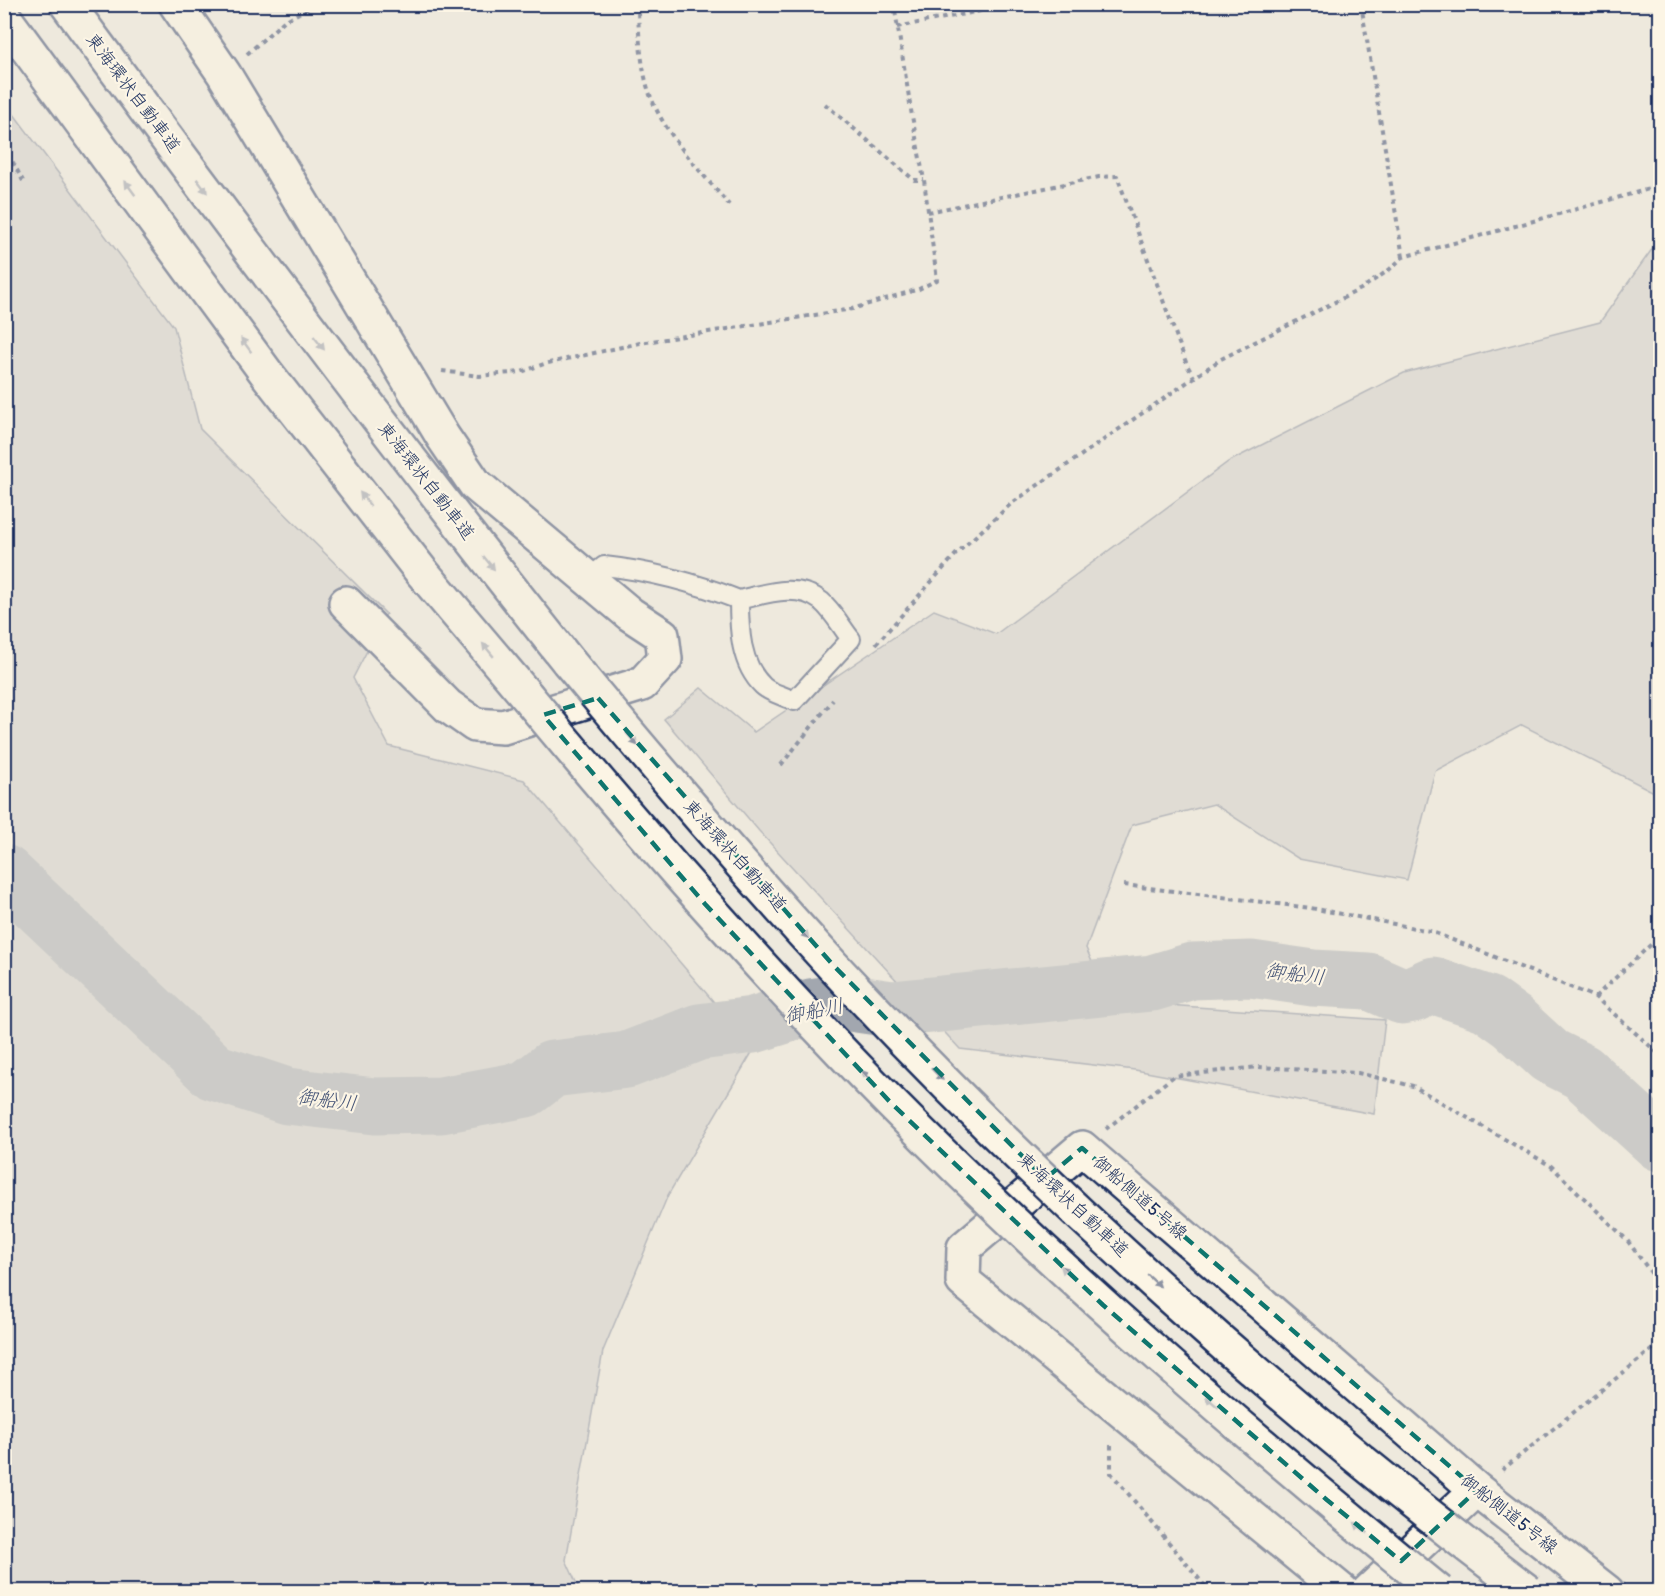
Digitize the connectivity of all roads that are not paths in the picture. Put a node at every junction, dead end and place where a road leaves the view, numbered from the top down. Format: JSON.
{"nodes":[{"id":1,"x":67,"y":4,"type":"edge"},
{"id":2,"x":176,"y":4,"type":"edge"},
{"id":3,"x":4,"y":16,"type":"edge"},
{"id":4,"x":588,"y":579,"type":"junction"},
{"id":5,"x":739,"y":600,"type":"junction"},
{"id":6,"x":346,"y":603,"type":"dead end"},
{"id":7,"x":1477,"y":1490,"type":"junction"},
{"id":8,"x":1343,"y":1592,"type":"edge"},
{"id":9,"x":1368,"y":1592,"type":"edge"},
{"id":10,"x":1439,"y":1592,"type":"edge"},
{"id":11,"x":1527,"y":1592,"type":"edge"},
{"id":12,"x":1607,"y":1592,"type":"edge"}],
"edges":[{"from":1,"to":11,"type":"main road","name":"東海環状自動車道","one_way":true,"bridge":true},
{"from":2,"to":4,"type":"main road"},
{"from":10,"to":3,"type":"main road","one_way":true,"bridge":true},
{"from":4,"to":5,"type":"lane"},
{"from":4,"to":6,"type":"main road"},
{"from":5,"to":5,"type":"lane"},
{"from":7,"to":8,"type":"main road","name":"御船側道5号線"},
{"from":7,"to":9,"type":"main road"},
{"from":7,"to":12,"type":"main road","name":"御船側道5号線"}]}
